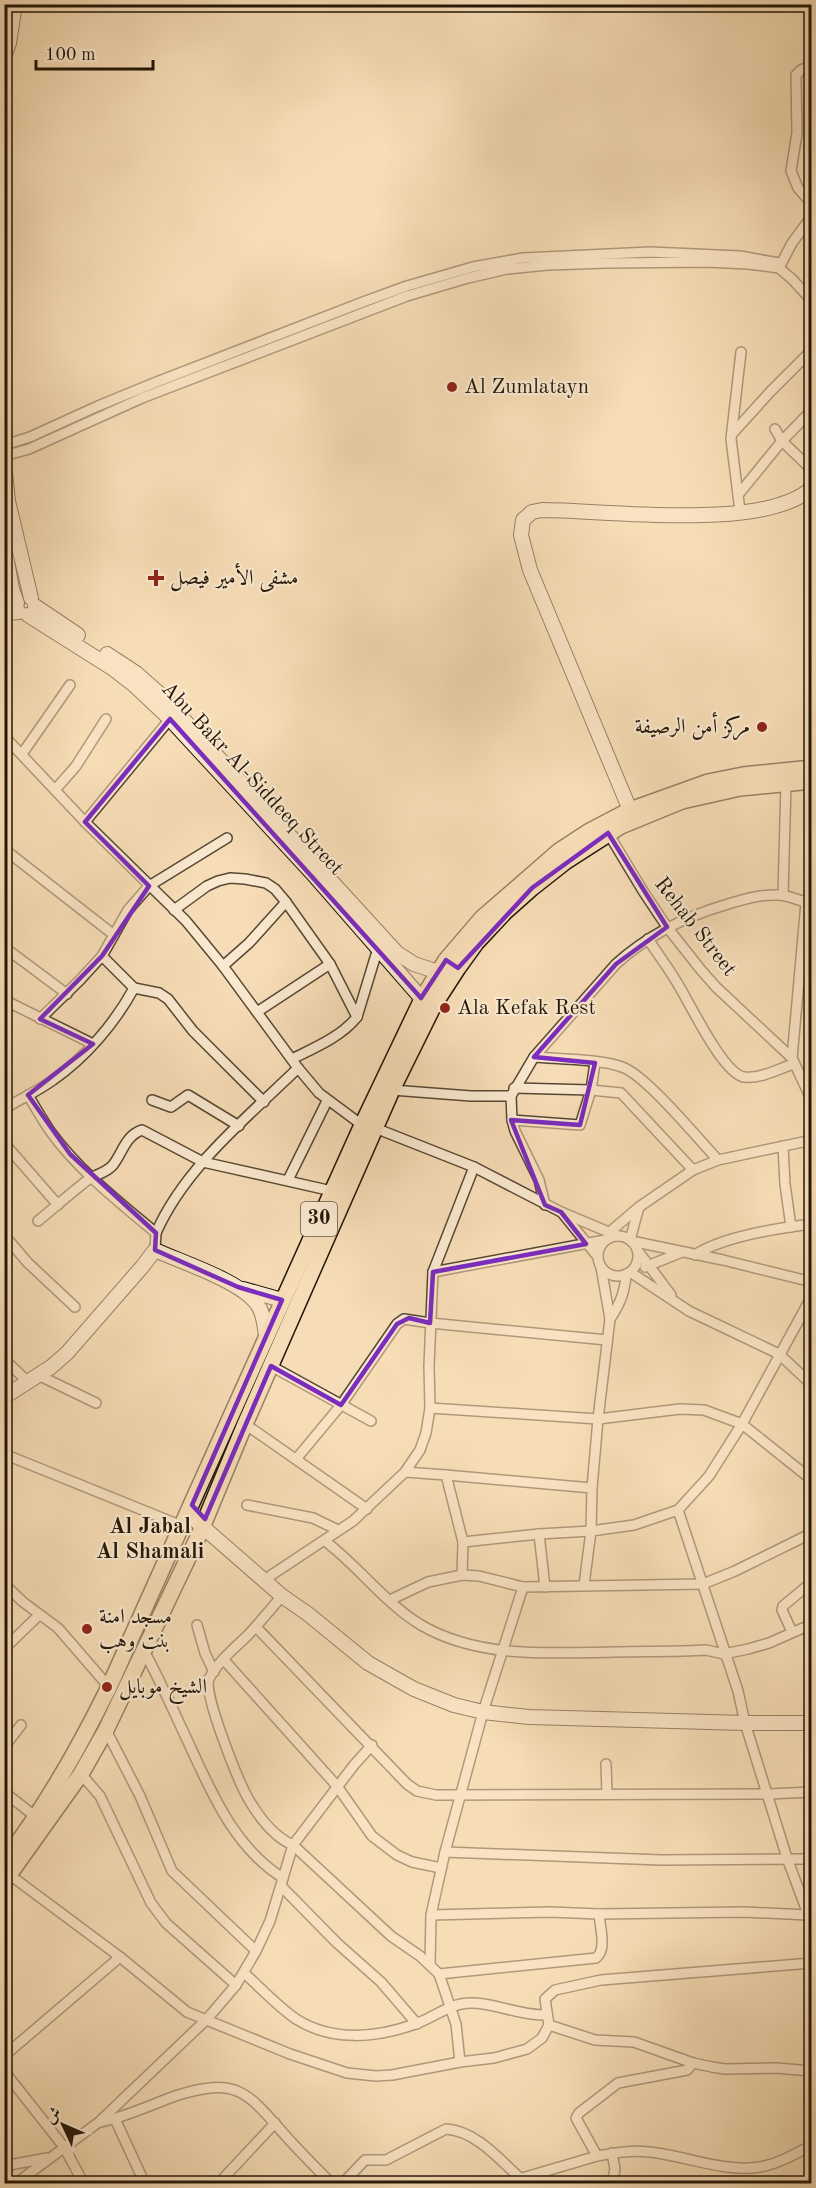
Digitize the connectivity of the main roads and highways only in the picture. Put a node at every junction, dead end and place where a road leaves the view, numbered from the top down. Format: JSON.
{"nodes":[{"id":1,"x":812,"y":768,"type":"edge"},
{"id":2,"x":812,"y":781,"type":"edge"},
{"id":3,"x":447,"y":967,"type":"junction"},
{"id":4,"x":368,"y":1127,"type":"junction"},
{"id":5,"x":6,"y":1873,"type":"edge"}],
"edges":[{"from":1,"to":3,"type":"main road","number":"30"},
{"from":2,"to":3,"type":"main road","number":"30"},
{"from":3,"to":4,"type":"main road","number":"30"},
{"from":3,"to":4,"type":"main road","number":"30"},
{"from":4,"to":5,"type":"main road","number":"30"},
{"from":4,"to":5,"type":"main road","number":"30"}]}
